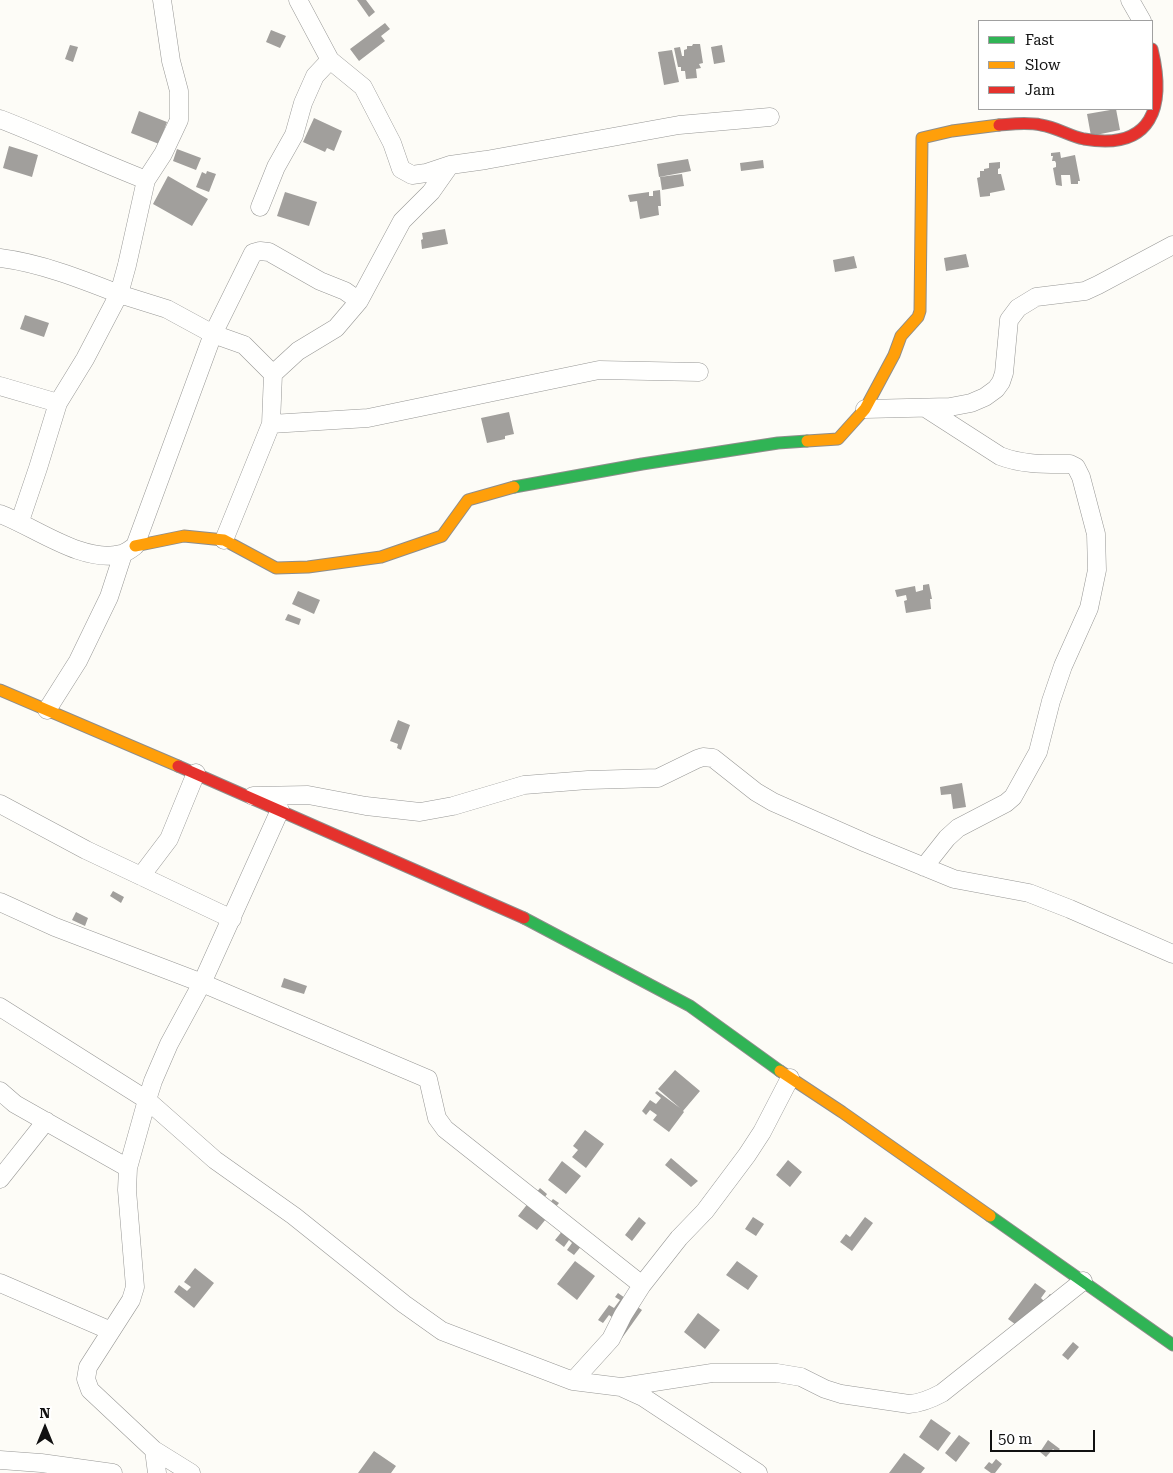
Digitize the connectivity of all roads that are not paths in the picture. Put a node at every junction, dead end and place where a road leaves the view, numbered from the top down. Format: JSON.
{"nodes":[{"id":1,"x":162,"y":0,"type":"edge"},
{"id":2,"x":298,"y":0,"type":"edge"},
{"id":3,"x":1130,"y":0,"type":"edge"},
{"id":4,"x":1141,"y":20,"type":"edge"},
{"id":5,"x":1153,"y":52,"type":"edge"},
{"id":6,"x":330,"y":60,"type":"junction"},
{"id":7,"x":770,"y":117,"type":"dead end"},
{"id":8,"x":0,"y":119,"type":"edge"},
{"id":9,"x":450,"y":165,"type":"junction"},
{"id":10,"x":146,"y":180,"type":"junction"},
{"id":11,"x":260,"y":207,"type":"dead end"},
{"id":12,"x":1173,"y":245,"type":"edge"},
{"id":13,"x":0,"y":258,"type":"edge"},
{"id":14,"x":119,"y":294,"type":"junction"},
{"id":15,"x":359,"y":301,"type":"junction"},
{"id":16,"x":212,"y":334,"type":"junction"},
{"id":17,"x":699,"y":372,"type":"dead end"},
{"id":18,"x":273,"y":374,"type":"junction"},
{"id":19,"x":0,"y":386,"type":"edge"},
{"id":20,"x":58,"y":404,"type":"junction"},
{"id":21,"x":927,"y":409,"type":"junction"},
{"id":22,"x":865,"y":410,"type":"junction"},
{"id":23,"x":271,"y":424,"type":"junction"},
{"id":24,"x":0,"y":514,"type":"edge"},
{"id":25,"x":20,"y":521,"type":"junction"},
{"id":26,"x":224,"y":540,"type":"junction"},
{"id":27,"x":129,"y":550,"type":"junction"},
{"id":28,"x":1,"y":692,"type":"edge"},
{"id":29,"x":47,"y":710,"type":"junction"},
{"id":30,"x":196,"y":773,"type":"junction"},
{"id":31,"x":250,"y":797,"type":"junction"},
{"id":32,"x":0,"y":804,"type":"edge"},
{"id":33,"x":280,"y":810,"type":"junction"},
{"id":34,"x":924,"y":866,"type":"junction"},
{"id":35,"x":141,"y":876,"type":"junction"},
{"id":36,"x":0,"y":902,"type":"edge"},
{"id":37,"x":232,"y":919,"type":"junction"},
{"id":38,"x":1173,"y":954,"type":"edge"},
{"id":39,"x":202,"y":983,"type":"junction"},
{"id":40,"x":2,"y":1010,"type":"edge"},
{"id":41,"x":790,"y":1078,"type":"junction"},
{"id":42,"x":0,"y":1091,"type":"edge"},
{"id":43,"x":147,"y":1100,"type":"junction"},
{"id":44,"x":46,"y":1121,"type":"junction"},
{"id":45,"x":128,"y":1168,"type":"junction"},
{"id":46,"x":0,"y":1179,"type":"edge"},
{"id":47,"x":1083,"y":1281,"type":"junction"},
{"id":48,"x":0,"y":1283,"type":"edge"},
{"id":49,"x":642,"y":1286,"type":"junction"},
{"id":50,"x":111,"y":1331,"type":"junction"},
{"id":51,"x":1173,"y":1345,"type":"edge"},
{"id":52,"x":573,"y":1381,"type":"junction"},
{"id":53,"x":621,"y":1387,"type":"junction"},
{"id":54,"x":154,"y":1450,"type":"junction"},
{"id":55,"x":0,"y":1460,"type":"edge"},
{"id":56,"x":35,"y":1468,"type":"edge"},
{"id":57,"x":113,"y":1473,"type":"edge"},
{"id":58,"x":157,"y":1473,"type":"edge"},
{"id":59,"x":191,"y":1473,"type":"edge"},
{"id":60,"x":758,"y":1473,"type":"edge"}],
"edges":[{"from":1,"to":10,"type":"street"},
{"from":2,"to":6,"type":"street"},
{"from":3,"to":4,"type":"street"},
{"from":5,"to":22,"type":"street"},
{"from":6,"to":9,"type":"street"},
{"from":6,"to":11,"type":"street"},
{"from":7,"to":9,"type":"street"},
{"from":8,"to":10,"type":"street"},
{"from":9,"to":15,"type":"street"},
{"from":10,"to":14,"type":"street"},
{"from":12,"to":21,"type":"street"},
{"from":13,"to":14,"type":"street"},
{"from":14,"to":16,"type":"street"},
{"from":14,"to":20,"type":"street"},
{"from":15,"to":16,"type":"street"},
{"from":15,"to":18,"type":"street"},
{"from":16,"to":18,"type":"street"},
{"from":16,"to":27,"type":"street"},
{"from":17,"to":23,"type":"street"},
{"from":18,"to":23,"type":"street"},
{"from":19,"to":20,"type":"street"},
{"from":20,"to":25,"type":"street"},
{"from":21,"to":22,"type":"street"},
{"from":21,"to":34,"type":"street"},
{"from":22,"to":26,"type":"street"},
{"from":23,"to":26,"type":"street"},
{"from":24,"to":25,"type":"street"},
{"from":25,"to":27,"type":"street"},
{"from":26,"to":27,"type":"street"},
{"from":27,"to":29,"type":"street"},
{"from":28,"to":29,"type":"street"},
{"from":29,"to":30,"type":"street"},
{"from":30,"to":31,"type":"street"},
{"from":30,"to":35,"type":"street"},
{"from":31,"to":33,"type":"street"},
{"from":31,"to":34,"type":"street"},
{"from":32,"to":35,"type":"street"},
{"from":33,"to":37,"type":"street"},
{"from":33,"to":41,"type":"street"},
{"from":34,"to":38,"type":"street"},
{"from":35,"to":37,"type":"street"},
{"from":36,"to":39,"type":"street"},
{"from":37,"to":39,"type":"street"},
{"from":39,"to":43,"type":"street"},
{"from":39,"to":49,"type":"street"},
{"from":40,"to":43,"type":"street"},
{"from":41,"to":47,"type":"street"},
{"from":41,"to":49,"type":"street"},
{"from":42,"to":44,"type":"street"},
{"from":43,"to":45,"type":"street"},
{"from":43,"to":52,"type":"street"},
{"from":44,"to":45,"type":"street"},
{"from":44,"to":46,"type":"street"},
{"from":45,"to":50,"type":"street"},
{"from":47,"to":51,"type":"street"},
{"from":47,"to":53,"type":"street"},
{"from":48,"to":50,"type":"street"},
{"from":49,"to":52,"type":"street"},
{"from":50,"to":54,"type":"street"},
{"from":52,"to":53,"type":"street"},
{"from":53,"to":60,"type":"street"},
{"from":54,"to":58,"type":"street"},
{"from":54,"to":59,"type":"street"},
{"from":55,"to":56,"type":"street"},
{"from":56,"to":57,"type":"street"}]}
